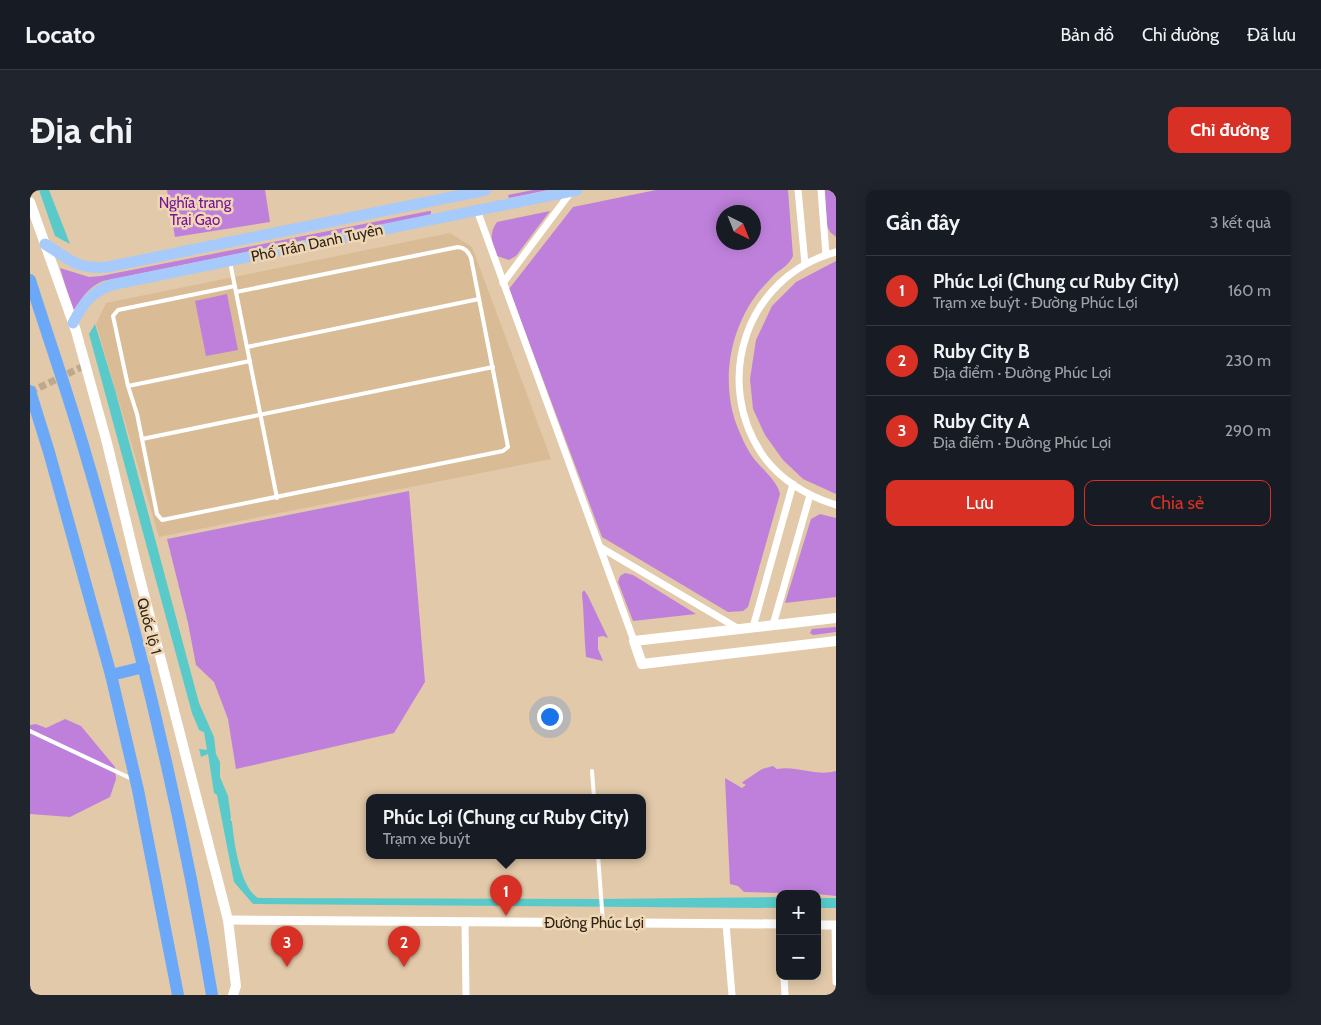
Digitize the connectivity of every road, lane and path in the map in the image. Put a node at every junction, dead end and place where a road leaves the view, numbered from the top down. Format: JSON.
{"nodes":[{"id":1,"x":486,"y":190,"type":"edge"},
{"id":2,"x":798,"y":190,"type":"edge"},
{"id":3,"x":821,"y":190,"type":"edge"},
{"id":4,"x":574,"y":191,"type":"edge"},
{"id":5,"x":472,"y":193,"type":"junction"},
{"id":6,"x":30,"y":202,"type":"edge"},
{"id":7,"x":477,"y":210,"type":"junction"},
{"id":8,"x":44,"y":244,"type":"junction"},
{"id":9,"x":836,"y":252,"type":"edge"},
{"id":10,"x":826,"y":255,"type":"junction"},
{"id":11,"x":230,"y":261,"type":"junction"},
{"id":12,"x":805,"y":264,"type":"junction"},
{"id":13,"x":30,"y":280,"type":"edge"},
{"id":14,"x":503,"y":283,"type":"junction"},
{"id":15,"x":235,"y":286,"type":"junction"},
{"id":16,"x":236,"y":292,"type":"junction"},
{"id":17,"x":479,"y":299,"type":"junction"},
{"id":18,"x":73,"y":323,"type":"junction"},
{"id":19,"x":247,"y":347,"type":"junction"},
{"id":20,"x":250,"y":361,"type":"junction"},
{"id":21,"x":493,"y":367,"type":"junction"},
{"id":22,"x":128,"y":386,"type":"junction"},
{"id":23,"x":30,"y":392,"type":"edge"},
{"id":24,"x":261,"y":415,"type":"junction"},
{"id":25,"x":142,"y":439,"type":"junction"},
{"id":26,"x":793,"y":484,"type":"junction"},
{"id":27,"x":810,"y":494,"type":"junction"},
{"id":28,"x":277,"y":498,"type":"junction"},
{"id":29,"x":836,"y":504,"type":"edge"},
{"id":30,"x":600,"y":547,"type":"junction"},
{"id":31,"x":836,"y":618,"type":"edge"},
{"id":32,"x":773,"y":625,"type":"junction"},
{"id":33,"x":753,"y":627,"type":"junction"},
{"id":34,"x":740,"y":629,"type":"junction"},
{"id":35,"x":836,"y":641,"type":"edge"},
{"id":36,"x":634,"y":642,"type":"junction"},
{"id":37,"x":144,"y":667,"type":"junction"},
{"id":38,"x":111,"y":675,"type":"junction"},
{"id":39,"x":31,"y":731,"type":"edge"},
{"id":40,"x":592,"y":771,"type":"dead end"},
{"id":41,"x":136,"y":781,"type":"junction"},
{"id":42,"x":594,"y":794,"type":"edge"},
{"id":43,"x":598,"y":859,"type":"edge"},
{"id":44,"x":228,"y":920,"type":"junction"},
{"id":45,"x":465,"y":922,"type":"junction"},
{"id":46,"x":603,"y":923,"type":"junction"},
{"id":47,"x":726,"y":924,"type":"junction"},
{"id":48,"x":776,"y":924,"type":"edge"},
{"id":49,"x":821,"y":925,"type":"edge"},
{"id":50,"x":836,"y":925,"type":"edge"},
{"id":51,"x":784,"y":980,"type":"edge"},
{"id":52,"x":836,"y":982,"type":"edge"},
{"id":53,"x":211,"y":992,"type":"edge"},
{"id":54,"x":177,"y":995,"type":"edge"},
{"id":55,"x":233,"y":995,"type":"edge"},
{"id":56,"x":466,"y":995,"type":"edge"},
{"id":57,"x":732,"y":995,"type":"edge"},
{"id":58,"x":786,"y":995,"type":"edge"}],
"edges":[{"from":1,"to":5,"type":"main road","name":"Phố Trần Danh Tuyên"},
{"from":2,"to":12,"type":"street"},
{"from":3,"to":10,"type":"street"},
{"from":4,"to":7,"type":"main road","name":"Phố Trần Danh Tuyên"},
{"from":4,"to":14,"type":"street"},
{"from":5,"to":7,"type":"main road"},
{"from":5,"to":8,"type":"main road","name":"Phố Trần Danh Tuyên"},
{"from":6,"to":8,"type":"main road"},
{"from":7,"to":11,"type":"main road","name":"Phố Trần Danh Tuyên"},
{"from":7,"to":14,"type":"street"},
{"from":8,"to":18,"type":"main road"},
{"from":9,"to":10,"type":"street"},
{"from":10,"to":12,"type":"street"},
{"from":11,"to":15,"type":"lane"},
{"from":11,"to":18,"type":"main road","name":"Phố Trần Danh Tuyên"},
{"from":12,"to":26,"type":"street"},
{"from":13,"to":37,"type":"highway","name":"Quốc lộ 1"},
{"from":14,"to":30,"type":"street"},
{"from":15,"to":16,"type":"lane"},
{"from":15,"to":22,"type":"lane"},
{"from":16,"to":17,"type":"lane"},
{"from":16,"to":19,"type":"lane"},
{"from":17,"to":19,"type":"lane"},
{"from":17,"to":21,"type":"lane"},
{"from":18,"to":44,"type":"main road"},
{"from":19,"to":20,"type":"lane"},
{"from":20,"to":22,"type":"lane"},
{"from":20,"to":24,"type":"lane"},
{"from":21,"to":24,"type":"lane"},
{"from":21,"to":28,"type":"lane"},
{"from":22,"to":25,"type":"lane"},
{"from":23,"to":38,"type":"highway"},
{"from":24,"to":25,"type":"lane"},
{"from":24,"to":28,"type":"lane"},
{"from":25,"to":28,"type":"lane"},
{"from":26,"to":27,"type":"street"},
{"from":26,"to":33,"type":"street"},
{"from":27,"to":29,"type":"street"},
{"from":27,"to":32,"type":"street"},
{"from":30,"to":34,"type":"street"},
{"from":30,"to":36,"type":"street"},
{"from":31,"to":32,"type":"main road"},
{"from":32,"to":33,"type":"main road"},
{"from":33,"to":34,"type":"main road"},
{"from":34,"to":36,"type":"main road"},
{"from":35,"to":36,"type":"main road"},
{"from":37,"to":38,"type":"highway"},
{"from":37,"to":53,"type":"highway","name":"Quốc lộ 1"},
{"from":38,"to":41,"type":"highway"},
{"from":39,"to":41,"type":"lane"},
{"from":40,"to":42,"type":"lane"},
{"from":41,"to":54,"type":"highway"},
{"from":43,"to":46,"type":"lane"},
{"from":44,"to":45,"type":"street","name":"Đường Phúc Lợi"},
{"from":44,"to":55,"type":"main road"},
{"from":45,"to":46,"type":"street","name":"Đường Phúc Lợi"},
{"from":45,"to":56,"type":"street"},
{"from":46,"to":47,"type":"street","name":"Đường Phúc Lợi"},
{"from":47,"to":48,"type":"street","name":"Đường Phúc Lợi"},
{"from":47,"to":57,"type":"street"},
{"from":49,"to":50,"type":"street"},
{"from":50,"to":52,"type":"street"},
{"from":51,"to":58,"type":"street"}]}
